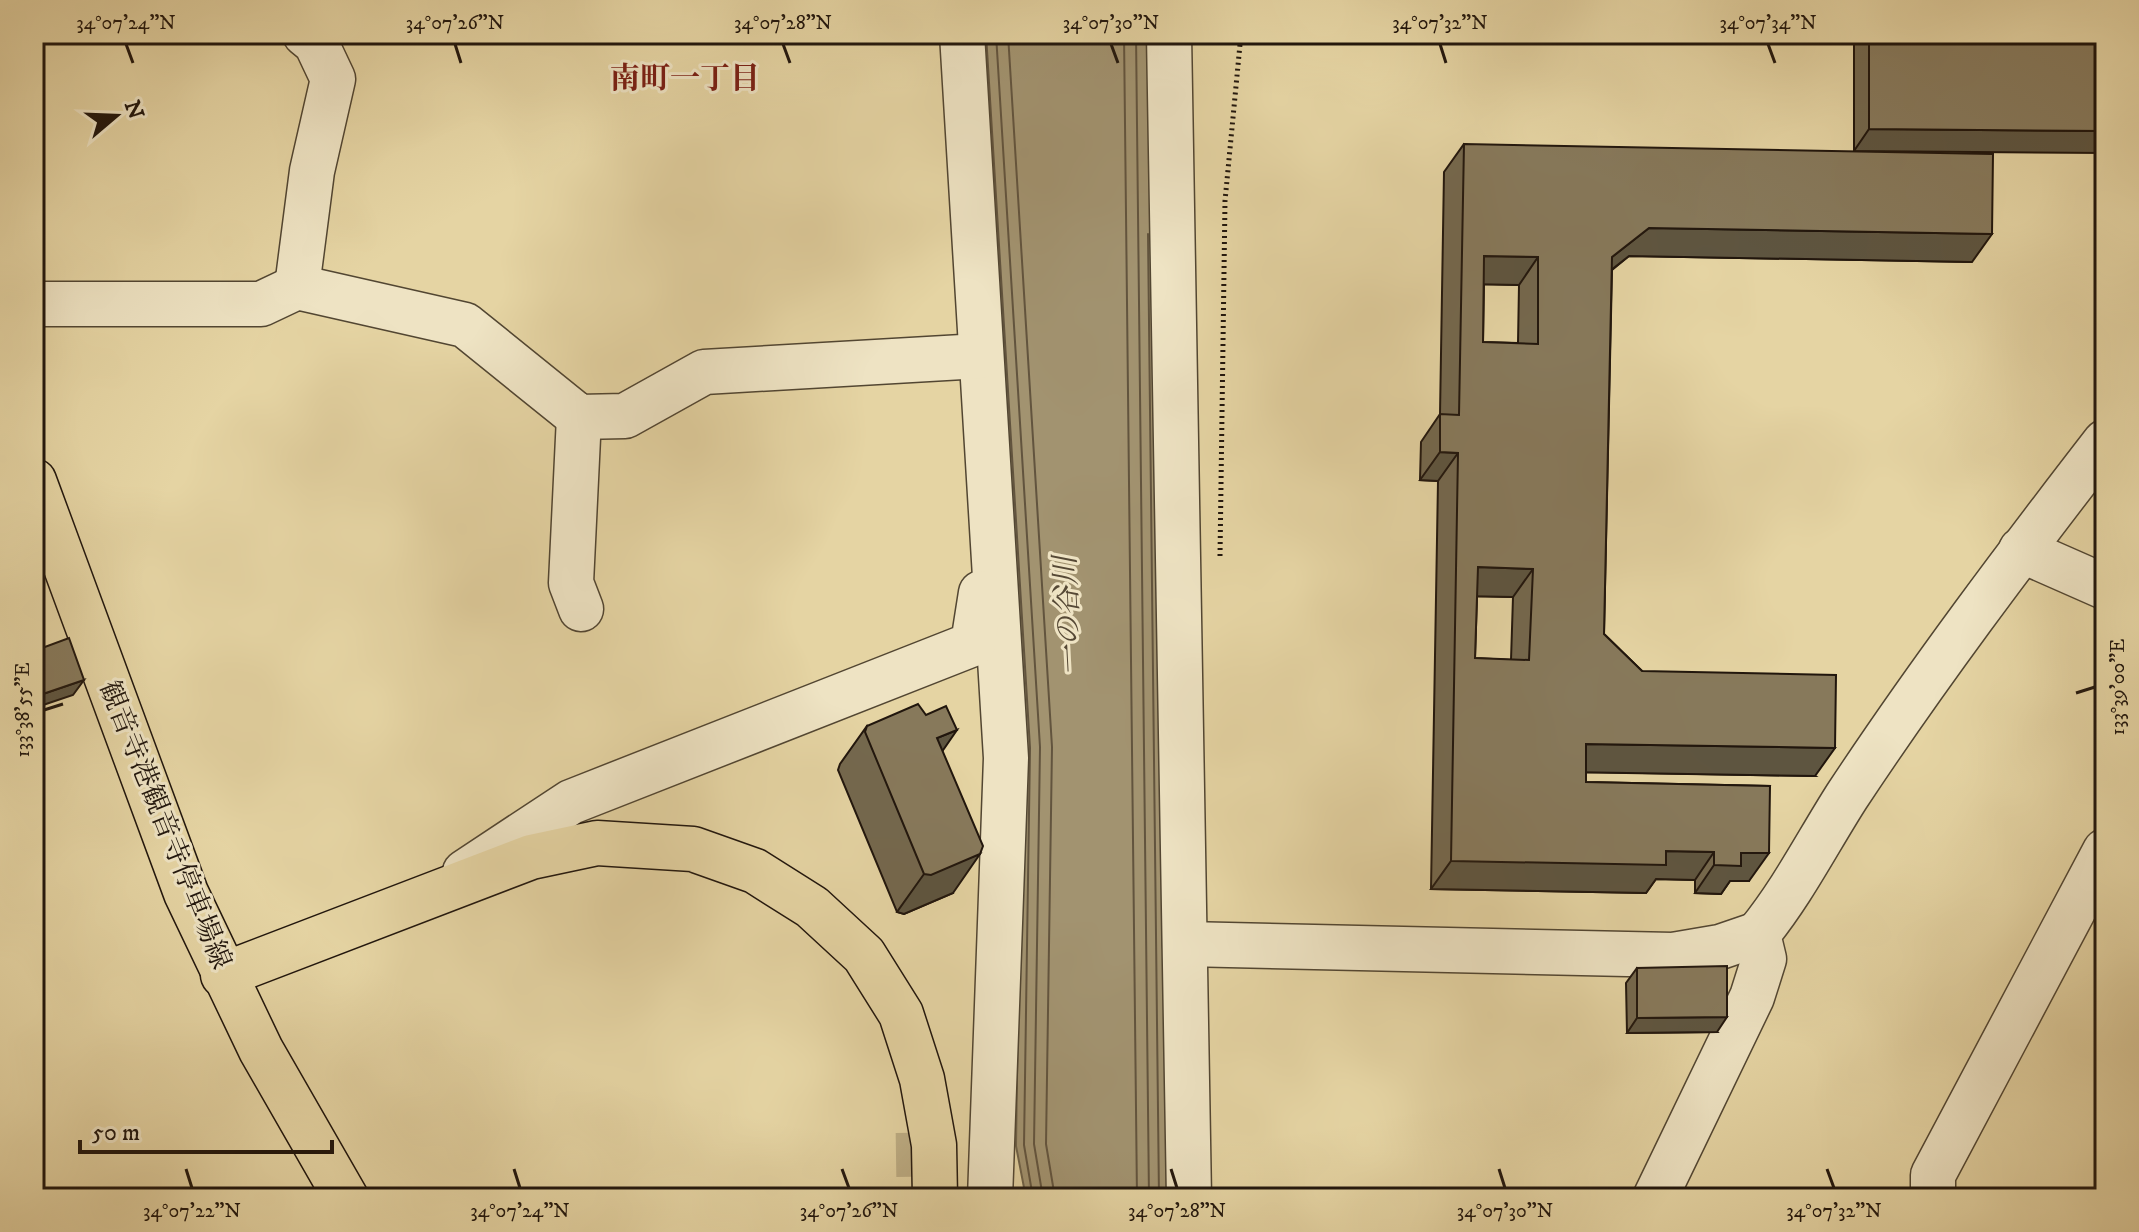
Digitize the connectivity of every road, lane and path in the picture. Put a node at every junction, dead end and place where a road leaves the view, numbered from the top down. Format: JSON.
{"nodes":[{"id":1,"x":305,"y":34,"type":"edge"},
{"id":2,"x":962,"y":34,"type":"edge"},
{"id":3,"x":1169,"y":34,"type":"edge"},
{"id":4,"x":1241,"y":34,"type":"edge"},
{"id":5,"x":297,"y":287,"type":"junction"},
{"id":6,"x":34,"y":304,"type":"edge"},
{"id":7,"x":980,"y":356,"type":"junction"},
{"id":8,"x":579,"y":417,"type":"junction"},
{"id":9,"x":2105,"y":442,"type":"edge"},
{"id":10,"x":34,"y":481,"type":"edge"},
{"id":11,"x":991,"y":539,"type":"junction"},
{"id":12,"x":2021,"y":550,"type":"junction"},
{"id":13,"x":1220,"y":562,"type":"dead end"},
{"id":14,"x":2105,"y":587,"type":"edge"},
{"id":15,"x":581,"y":609,"type":"dead end"},
{"id":16,"x":525,"y":810,"type":"dead end"},
{"id":17,"x":497,"y":851,"type":"junction"},
{"id":18,"x":2102,"y":865,"type":"edge"},
{"id":19,"x":434,"y":892,"type":"junction"},
{"id":20,"x":1758,"y":934,"type":"junction"},
{"id":21,"x":1185,"y":944,"type":"junction"},
{"id":22,"x":223,"y":975,"type":"junction"},
{"id":23,"x":962,"y":1154,"type":"dead end"},
{"id":24,"x":346,"y":1198,"type":"edge"},
{"id":25,"x":935,"y":1198,"type":"edge"},
{"id":26,"x":964,"y":1198,"type":"edge"},
{"id":27,"x":990,"y":1198,"type":"edge"},
{"id":28,"x":1189,"y":1198,"type":"edge"},
{"id":29,"x":1655,"y":1198,"type":"edge"},
{"id":30,"x":1933,"y":1198,"type":"edge"}],
"edges":[{"from":1,"to":5,"type":"street"},
{"from":2,"to":7,"type":"street"},
{"from":3,"to":21,"type":"street"},
{"from":4,"to":13,"type":"path"},
{"from":5,"to":6,"type":"street"},
{"from":5,"to":8,"type":"street"},
{"from":7,"to":8,"type":"street"},
{"from":7,"to":11,"type":"street"},
{"from":8,"to":15,"type":"street"},
{"from":9,"to":12,"type":"street"},
{"from":10,"to":22,"type":"main road","name":"観音寺港観音寺停車場線"},
{"from":11,"to":17,"type":"street"},
{"from":11,"to":27,"type":"street"},
{"from":12,"to":14,"type":"street"},
{"from":12,"to":20,"type":"street"},
{"from":16,"to":17,"type":"street"},
{"from":17,"to":19,"type":"street"},
{"from":18,"to":30,"type":"street"},
{"from":19,"to":22,"type":"main road"},
{"from":19,"to":25,"type":"main road"},
{"from":20,"to":21,"type":"street"},
{"from":20,"to":29,"type":"street"},
{"from":21,"to":28,"type":"street"},
{"from":22,"to":24,"type":"main road","name":"観音寺港観音寺停車場線"},
{"from":23,"to":26,"type":"street"}]}
